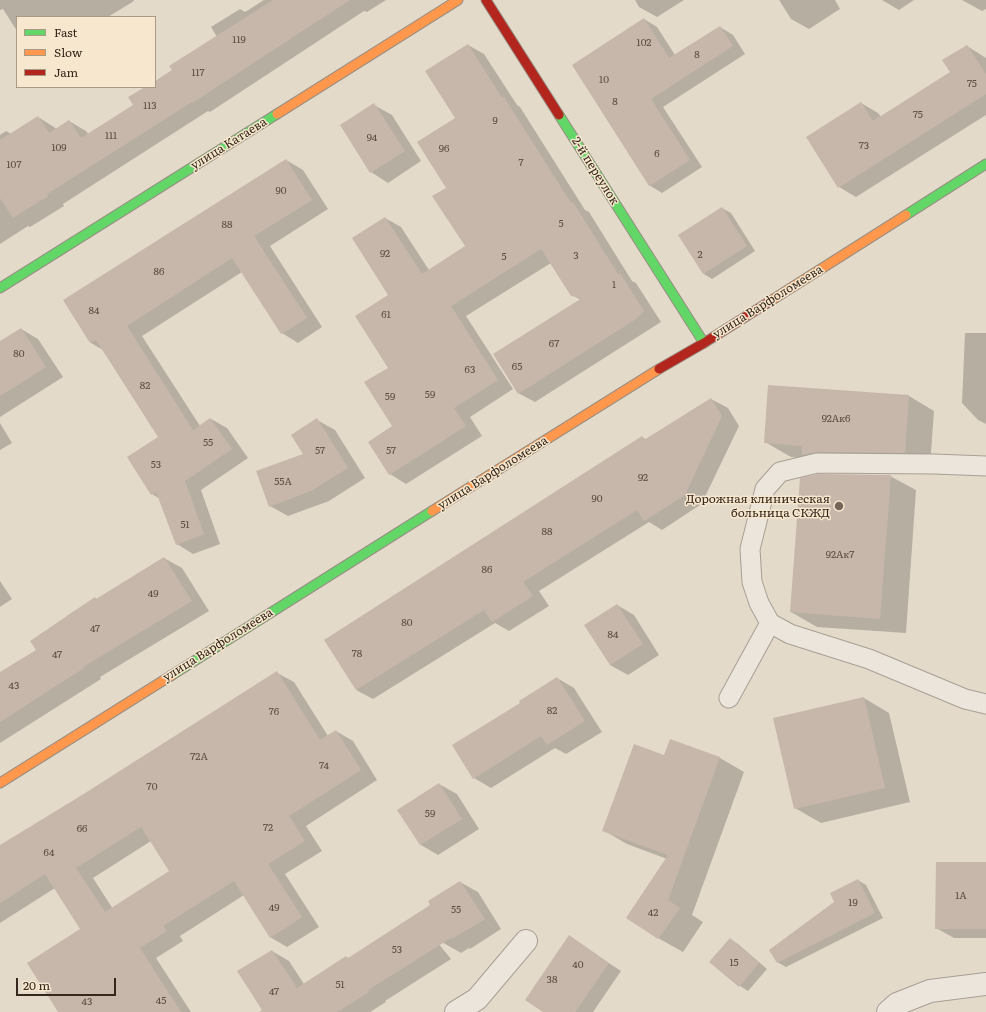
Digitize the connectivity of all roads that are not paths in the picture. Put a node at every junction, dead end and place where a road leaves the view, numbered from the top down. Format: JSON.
{"nodes":[{"id":1,"x":458,"y":0,"type":"edge"},
{"id":2,"x":486,"y":0,"type":"edge"},
{"id":3,"x":986,"y":164,"type":"edge"},
{"id":4,"x":0,"y":288,"type":"edge"},
{"id":5,"x":704,"y":343,"type":"junction"},
{"id":6,"x":986,"y":466,"type":"edge"},
{"id":7,"x":770,"y":623,"type":"junction"},
{"id":8,"x":729,"y":698,"type":"dead end"},
{"id":9,"x":986,"y":704,"type":"edge"},
{"id":10,"x":0,"y":783,"type":"edge"},
{"id":11,"x":526,"y":941,"type":"dead end"},
{"id":12,"x":986,"y":984,"type":"edge"},
{"id":13,"x":456,"y":1012,"type":"edge"},
{"id":14,"x":888,"y":1012,"type":"edge"}],
"edges":[{"from":1,"to":4,"type":"main road","name":"улица Катаева"},
{"from":2,"to":5,"type":"main road","name":"2-й переулок"},
{"from":3,"to":5,"type":"main road","name":"улица Варфоломеева"},
{"from":5,"to":10,"type":"main road","name":"улица Варфоломеева"},
{"from":6,"to":7,"type":"lane"},
{"from":7,"to":8,"type":"lane"},
{"from":7,"to":9,"type":"lane"},
{"from":11,"to":13,"type":"street"},
{"from":12,"to":14,"type":"street"}]}
